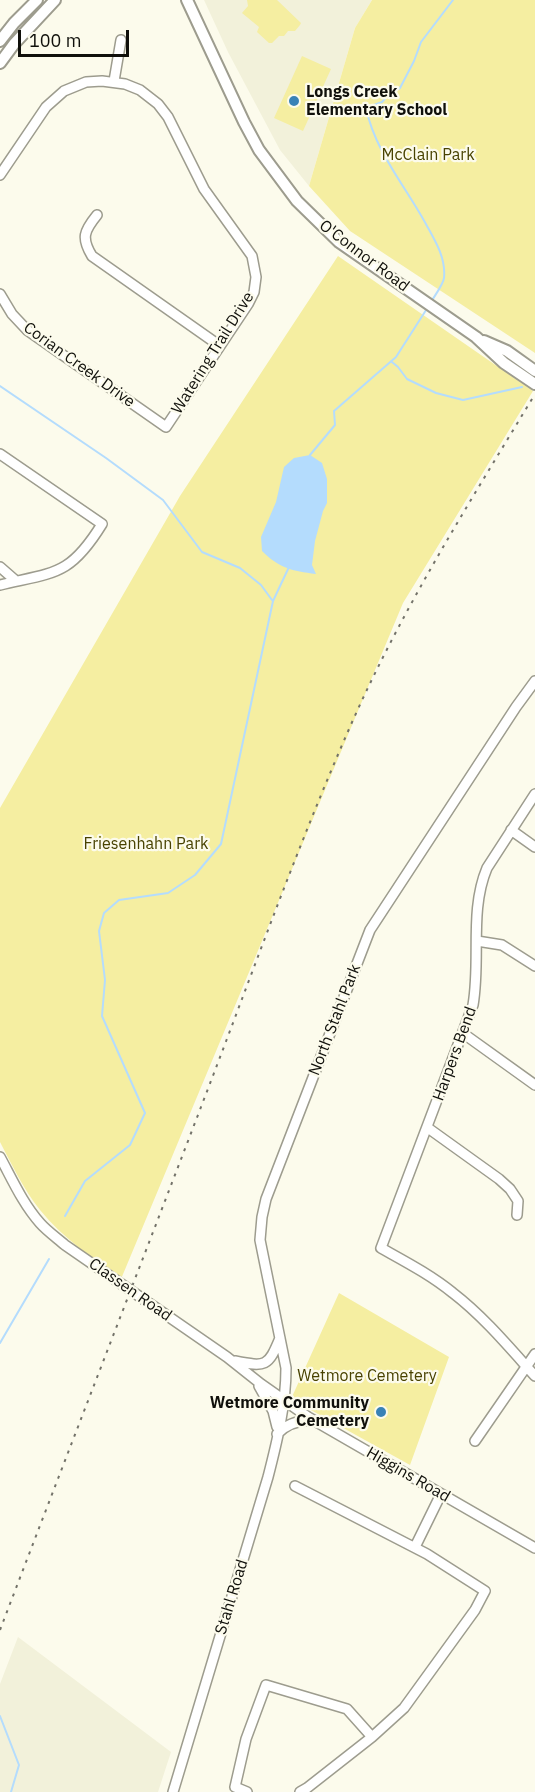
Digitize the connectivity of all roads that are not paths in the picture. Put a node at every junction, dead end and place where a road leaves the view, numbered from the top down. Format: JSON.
{"nodes":[{"id":1,"x":38,"y":0,"type":"edge"},
{"id":2,"x":55,"y":0,"type":"edge"},
{"id":3,"x":187,"y":0,"type":"edge"},
{"id":4,"x":121,"y":40,"type":"dead end"},
{"id":5,"x":0,"y":41,"type":"edge"},
{"id":6,"x":0,"y":63,"type":"edge"},
{"id":7,"x":114,"y":81,"type":"junction"},
{"id":8,"x":0,"y":175,"type":"edge"},
{"id":9,"x":96,"y":215,"type":"dead end"},
{"id":10,"x":0,"y":294,"type":"edge"},
{"id":11,"x":476,"y":337,"type":"junction"},
{"id":12,"x":220,"y":346,"type":"junction"},
{"id":13,"x":535,"y":371,"type":"edge"},
{"id":14,"x":534,"y":384,"type":"edge"},
{"id":15,"x":166,"y":427,"type":"joint"},
{"id":16,"x":0,"y":454,"type":"edge"},
{"id":17,"x":0,"y":567,"type":"edge"},
{"id":18,"x":16,"y":581,"type":"junction"},
{"id":19,"x":0,"y":585,"type":"edge"},
{"id":20,"x":535,"y":681,"type":"edge"},
{"id":21,"x":535,"y":794,"type":"edge"},
{"id":22,"x":511,"y":830,"type":"junction"},
{"id":23,"x":535,"y":847,"type":"edge"},
{"id":24,"x":477,"y":941,"type":"junction"},
{"id":25,"x":535,"y":966,"type":"edge"},
{"id":26,"x":464,"y":1034,"type":"junction"},
{"id":27,"x":535,"y":1084,"type":"edge"},
{"id":28,"x":428,"y":1128,"type":"junction"},
{"id":29,"x":0,"y":1157,"type":"edge"},
{"id":30,"x":517,"y":1215,"type":"dead end"},
{"id":31,"x":280,"y":1338,"type":"junction"},
{"id":32,"x":535,"y":1354,"type":"edge"},
{"id":33,"x":232,"y":1361,"type":"junction"},
{"id":34,"x":526,"y":1366,"type":"junction"},
{"id":35,"x":535,"y":1376,"type":"edge"},
{"id":36,"x":254,"y":1379,"type":"junction"},
{"id":37,"x":283,"y":1399,"type":"junction"},
{"id":38,"x":316,"y":1422,"type":"junction"},
{"id":39,"x":278,"y":1433,"type":"junction"},
{"id":40,"x":475,"y":1440,"type":"dead end"},
{"id":41,"x":295,"y":1486,"type":"dead end"},
{"id":42,"x":441,"y":1494,"type":"junction"},
{"id":43,"x":415,"y":1547,"type":"junction"},
{"id":44,"x":535,"y":1548,"type":"edge"},
{"id":45,"x":372,"y":1737,"type":"junction"},
{"id":46,"x":173,"y":1792,"type":"edge"},
{"id":47,"x":247,"y":1792,"type":"edge"},
{"id":48,"x":300,"y":1792,"type":"edge"}],
"edges":[{"from":1,"to":5,"type":"main road"},
{"from":2,"to":6,"type":"main road"},
{"from":3,"to":11,"type":"main road","name":"O'Connor Road"},
{"from":4,"to":7,"type":"street"},
{"from":7,"to":8,"type":"street"},
{"from":7,"to":12,"type":"street","name":"Watering Trail Drive"},
{"from":9,"to":12,"type":"street"},
{"from":10,"to":15,"type":"street","name":"Corian Creek Drive"},
{"from":11,"to":13,"type":"main road","name":"O'Connor Road"},
{"from":11,"to":14,"type":"main road","name":"O'Connor Road"},
{"from":12,"to":15,"type":"street","name":"Watering Trail Drive"},
{"from":16,"to":18,"type":"street"},
{"from":17,"to":18,"type":"street"},
{"from":18,"to":19,"type":"street"},
{"from":20,"to":31,"type":"street","name":"North Stahl Park"},
{"from":21,"to":22,"type":"street","name":"Harpers Bend"},
{"from":22,"to":23,"type":"street"},
{"from":22,"to":24,"type":"street","name":"Harpers Bend"},
{"from":24,"to":25,"type":"street"},
{"from":24,"to":26,"type":"street","name":"Harpers Bend"},
{"from":26,"to":27,"type":"street"},
{"from":26,"to":28,"type":"street","name":"Harpers Bend"},
{"from":28,"to":30,"type":"street"},
{"from":28,"to":34,"type":"street","name":"Harpers Bend"},
{"from":29,"to":33,"type":"street","name":"Classen Road"},
{"from":31,"to":33,"type":"street"},
{"from":31,"to":37,"type":"street","name":"North Stahl Park"},
{"from":32,"to":34,"type":"street"},
{"from":33,"to":36,"type":"street","name":"Classen Road"},
{"from":34,"to":35,"type":"street"},
{"from":34,"to":40,"type":"street"},
{"from":36,"to":37,"type":"street","name":"Classen Road"},
{"from":36,"to":39,"type":"street"},
{"from":37,"to":38,"type":"street","name":"Higgins Road"},
{"from":37,"to":39,"type":"street","name":"Stahl Road"},
{"from":38,"to":39,"type":"street"},
{"from":38,"to":42,"type":"street","name":"Higgins Road"},
{"from":39,"to":46,"type":"street","name":"Stahl Road"},
{"from":41,"to":43,"type":"street"},
{"from":42,"to":43,"type":"street"},
{"from":42,"to":44,"type":"street","name":"Higgins Road"},
{"from":43,"to":45,"type":"street"},
{"from":45,"to":47,"type":"street"},
{"from":45,"to":48,"type":"street"}]}
